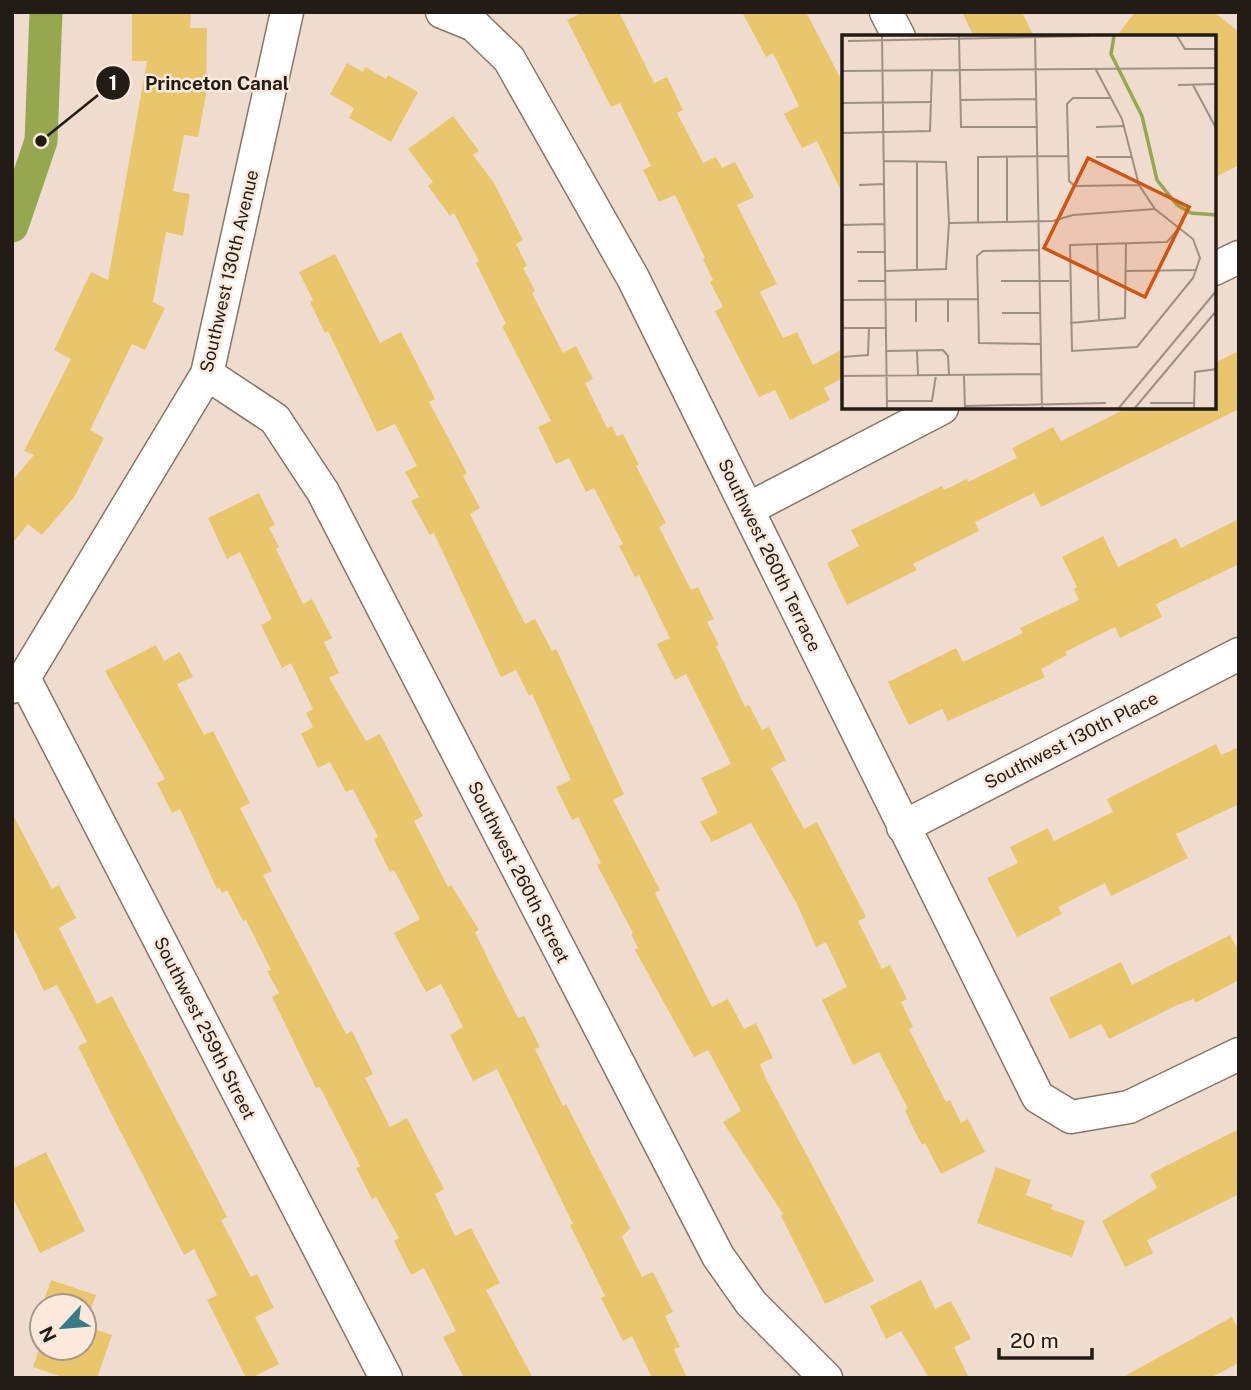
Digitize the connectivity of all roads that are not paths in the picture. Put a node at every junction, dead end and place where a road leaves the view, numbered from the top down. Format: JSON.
{"nodes":[{"id":1,"x":287,"y":12,"type":"edge"},
{"id":2,"x":442,"y":12,"type":"edge"},
{"id":3,"x":886,"y":12,"type":"edge"},
{"id":4,"x":898,"y":35,"type":"edge"},
{"id":5,"x":1239,"y":257,"type":"edge"},
{"id":6,"x":1216,"y":268,"type":"edge"},
{"id":7,"x":207,"y":374,"type":"junction"},
{"id":8,"x":938,"y":410,"type":"edge"},
{"id":9,"x":748,"y":509,"type":"junction"},
{"id":10,"x":1239,"y":654,"type":"edge"},
{"id":11,"x":18,"y":682,"type":"edge"},
{"id":12,"x":903,"y":827,"type":"junction"},
{"id":13,"x":1239,"y":1054,"type":"edge"},
{"id":14,"x":386,"y":1378,"type":"edge"},
{"id":15,"x":826,"y":1378,"type":"edge"}],
"edges":[{"from":1,"to":7,"type":"street","name":"Southwest 130th Avenue"},
{"from":2,"to":9,"type":"street","name":"Southwest 260th Terrace"},
{"from":3,"to":4,"type":"street"},
{"from":5,"to":6,"type":"street"},
{"from":7,"to":11,"type":"street","name":"Southwest 130th Avenue"},
{"from":7,"to":15,"type":"street","name":"Southwest 260th Street"},
{"from":8,"to":9,"type":"street"},
{"from":9,"to":12,"type":"street","name":"Southwest 260th Terrace"},
{"from":10,"to":12,"type":"street","name":"Southwest 130th Place"},
{"from":11,"to":14,"type":"street","name":"Southwest 259th Street"},
{"from":12,"to":13,"type":"street","name":"Southwest 260th Terrace"}]}
